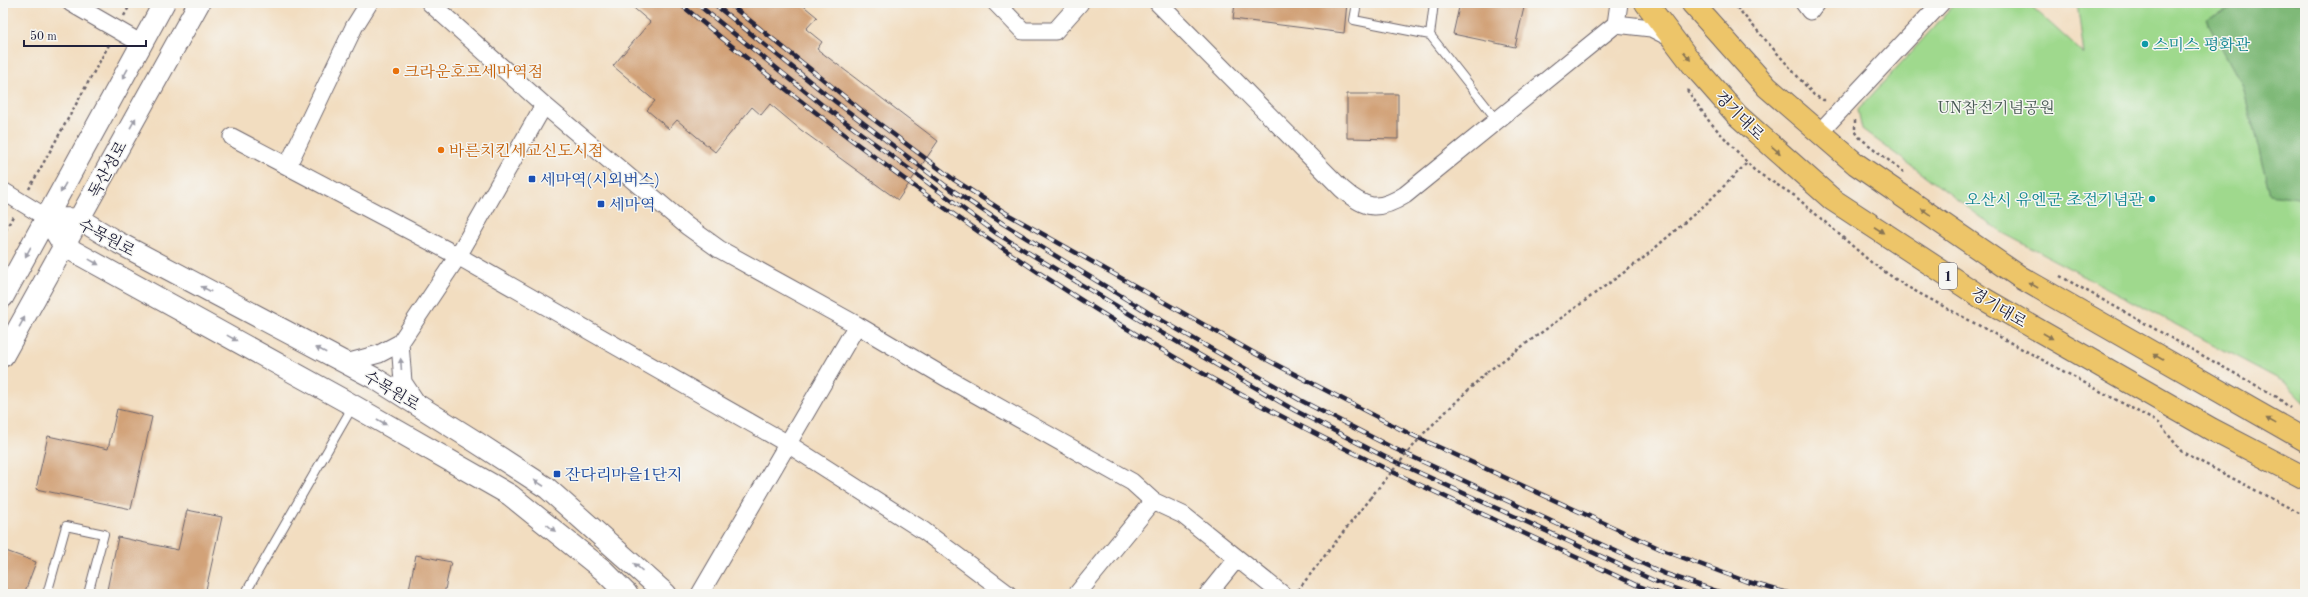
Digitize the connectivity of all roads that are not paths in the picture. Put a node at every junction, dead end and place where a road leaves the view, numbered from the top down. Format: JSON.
{"nodes":[{"id":1,"x":71,"y":3,"type":"edge"},
{"id":2,"x":164,"y":3,"type":"edge"},
{"id":3,"x":199,"y":3,"type":"edge"},
{"id":4,"x":369,"y":3,"type":"edge"},
{"id":5,"x":430,"y":3,"type":"edge"},
{"id":6,"x":996,"y":3,"type":"edge"},
{"id":7,"x":1080,"y":3,"type":"edge"},
{"id":8,"x":1158,"y":3,"type":"edge"},
{"id":9,"x":1357,"y":3,"type":"edge"},
{"id":10,"x":1434,"y":3,"type":"edge"},
{"id":11,"x":1619,"y":3,"type":"edge"},
{"id":12,"x":1646,"y":3,"type":"edge"},
{"id":13,"x":1692,"y":3,"type":"edge"},
{"id":14,"x":1804,"y":3,"type":"edge"},
{"id":15,"x":1816,"y":3,"type":"edge"},
{"id":16,"x":1941,"y":3,"type":"edge"},
{"id":17,"x":1616,"y":24,"type":"junction"},
{"id":18,"x":1430,"y":35,"type":"junction"},
{"id":19,"x":1673,"y":38,"type":"junction"},
{"id":20,"x":142,"y":44,"type":"junction"},
{"id":21,"x":544,"y":105,"type":"junction"},
{"id":22,"x":1497,"y":120,"type":"junction"},
{"id":23,"x":1819,"y":133,"type":"junction"},
{"id":24,"x":232,"y":137,"type":"dead end"},
{"id":25,"x":288,"y":165,"type":"junction"},
{"id":26,"x":3,"y":191,"type":"edge"},
{"id":27,"x":46,"y":218,"type":"junction"},
{"id":28,"x":79,"y":219,"type":"junction"},
{"id":29,"x":64,"y":246,"type":"junction"},
{"id":30,"x":458,"y":256,"type":"junction"},
{"id":31,"x":3,"y":297,"type":"edge"},
{"id":32,"x":857,"y":325,"type":"junction"},
{"id":33,"x":400,"y":343,"type":"junction"},
{"id":34,"x":3,"y":356,"type":"edge"},
{"id":35,"x":346,"y":363,"type":"junction"},
{"id":36,"x":353,"y":405,"type":"junction"},
{"id":37,"x":420,"y":407,"type":"junction"},
{"id":38,"x":2305,"y":440,"type":"edge"},
{"id":39,"x":788,"y":444,"type":"junction"},
{"id":40,"x":2305,"y":478,"type":"edge"},
{"id":41,"x":1153,"y":501,"type":"junction"},
{"id":42,"x":1237,"y":558,"type":"junction"},
{"id":43,"x":47,"y":594,"type":"edge"},
{"id":44,"x":88,"y":594,"type":"edge"},
{"id":45,"x":245,"y":594,"type":"edge"},
{"id":46,"x":627,"y":594,"type":"edge"},
{"id":47,"x":666,"y":594,"type":"edge"},
{"id":48,"x":700,"y":594,"type":"edge"},
{"id":49,"x":1008,"y":594,"type":"edge"},
{"id":50,"x":1077,"y":594,"type":"edge"},
{"id":51,"x":1208,"y":594,"type":"edge"},
{"id":52,"x":1282,"y":594,"type":"edge"}],
"edges":[{"from":1,"to":20,"type":"street"},
{"from":2,"to":20,"type":"street","name":"독산성로"},
{"from":28,"to":3,"type":"street","name":"독산성로","one_way":true},
{"from":4,"to":25,"type":"street"},
{"from":5,"to":21,"type":"street"},
{"from":6,"to":7,"type":"street"},
{"from":8,"to":22,"type":"street"},
{"from":9,"to":18,"type":"lane"},
{"from":10,"to":18,"type":"lane"},
{"from":11,"to":17,"type":"street"},
{"from":12,"to":19,"type":"main road","name":"경기대로","number":"1"},
{"from":13,"to":23,"type":"main road"},
{"from":14,"to":15,"type":"street"},
{"from":16,"to":23,"type":"street"},
{"from":17,"to":19,"type":"street"},
{"from":17,"to":22,"type":"street"},
{"from":18,"to":22,"type":"lane"},
{"from":19,"to":40,"type":"main road","name":"경기대로","number":"1","one_way":true},
{"from":20,"to":27,"type":"street","name":"독산성로","one_way":true},
{"from":21,"to":30,"type":"street"},
{"from":21,"to":32,"type":"street"},
{"from":38,"to":23,"type":"main road","one_way":true},
{"from":24,"to":25,"type":"street"},
{"from":25,"to":30,"type":"street"},
{"from":26,"to":27,"type":"street"},
{"from":27,"to":28,"type":"street","name":"수목원로"},
{"from":27,"to":29,"type":"street","name":"수목원로"},
{"from":27,"to":31,"type":"street","name":"독산성로","one_way":true},
{"from":28,"to":29,"type":"street","name":"독산성로"},
{"from":35,"to":28,"type":"street","name":"수목원로","one_way":true},
{"from":34,"to":29,"type":"street","name":"독산성로","one_way":true},
{"from":29,"to":36,"type":"street","name":"수목원로","one_way":true},
{"from":30,"to":33,"type":"street"},
{"from":30,"to":39,"type":"street"},
{"from":32,"to":39,"type":"street"},
{"from":32,"to":41,"type":"street"},
{"from":33,"to":35,"type":"street"},
{"from":37,"to":33,"type":"street","one_way":true},
{"from":35,"to":37,"type":"street","name":"수목원로"},
{"from":36,"to":45,"type":"lane"},
{"from":36,"to":46,"type":"street","name":"수목원로","one_way":true},
{"from":47,"to":37,"type":"street","name":"수목원로","one_way":true},
{"from":39,"to":48,"type":"street"},
{"from":39,"to":49,"type":"street"},
{"from":41,"to":42,"type":"street"},
{"from":41,"to":50,"type":"street"},
{"from":42,"to":51,"type":"street"},
{"from":42,"to":52,"type":"street"},
{"from":43,"to":44,"type":"lane"}]}
